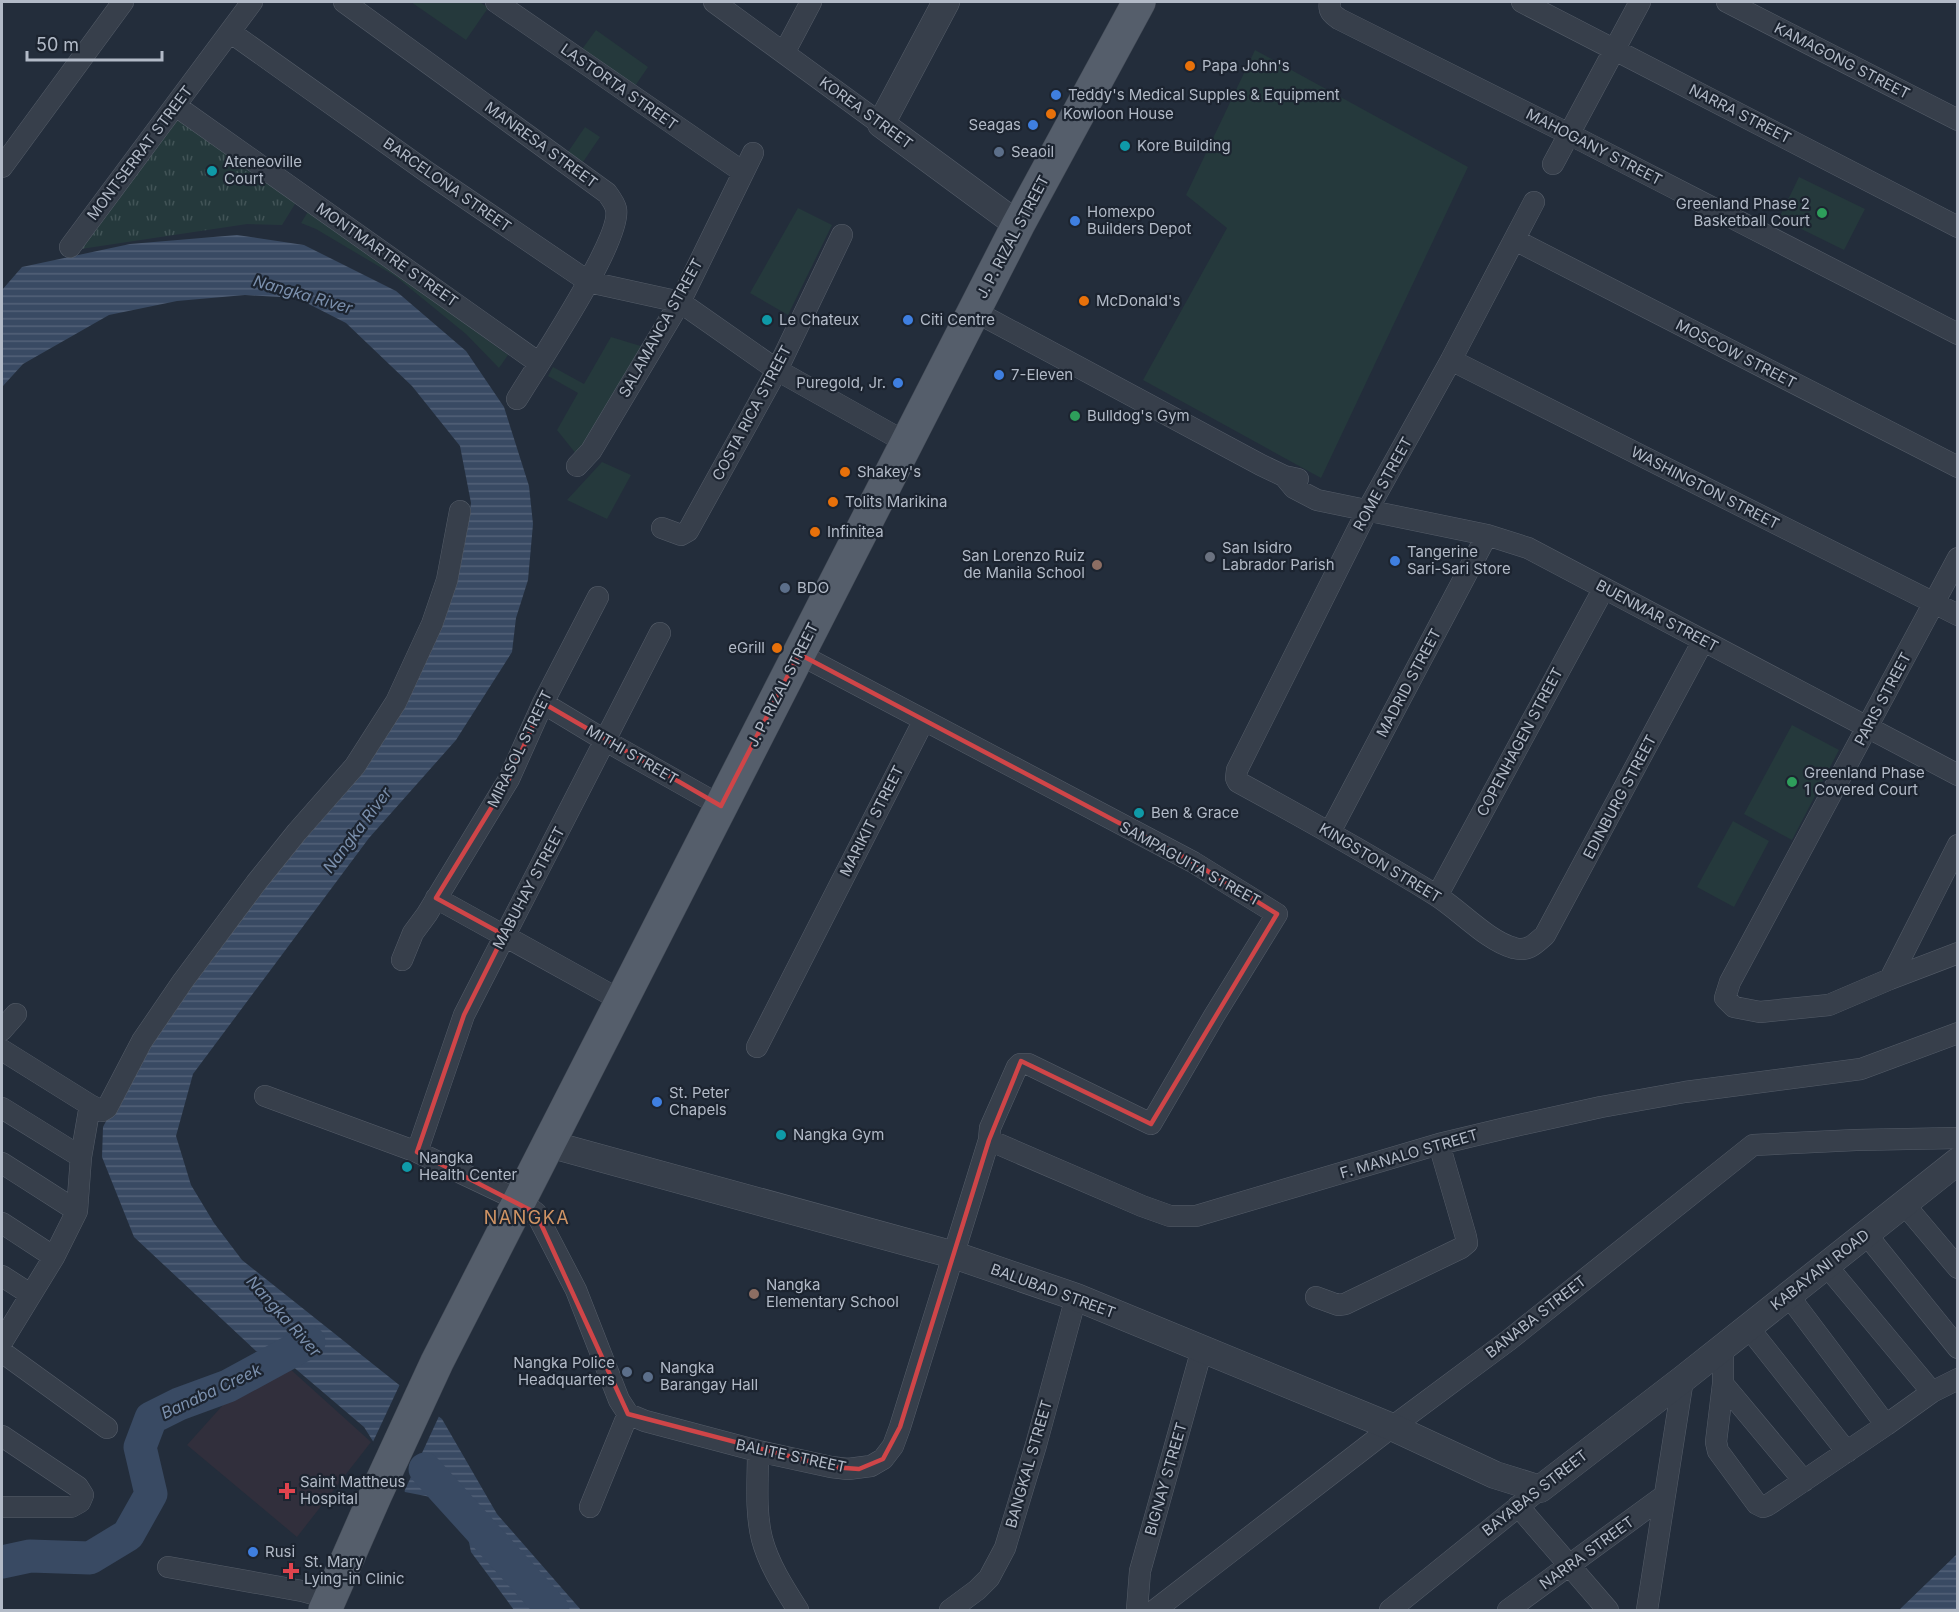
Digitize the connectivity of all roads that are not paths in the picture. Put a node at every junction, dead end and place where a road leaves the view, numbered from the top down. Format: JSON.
{"nodes":[{"id":1,"x":123,"y":2,"type":"edge"},
{"id":2,"x":252,"y":2,"type":"edge"},
{"id":3,"x":344,"y":2,"type":"edge"},
{"id":4,"x":495,"y":2,"type":"edge"},
{"id":5,"x":714,"y":2,"type":"edge"},
{"id":6,"x":811,"y":2,"type":"edge"},
{"id":7,"x":946,"y":2,"type":"edge"},
{"id":8,"x":1138,"y":2,"type":"edge"},
{"id":9,"x":1522,"y":2,"type":"edge"},
{"id":10,"x":1640,"y":2,"type":"edge"},
{"id":11,"x":1727,"y":2,"type":"edge"},
{"id":12,"x":1329,"y":5,"type":"edge"},
{"id":13,"x":230,"y":32,"type":"junction"},
{"id":14,"x":1616,"y":50,"type":"junction"},
{"id":15,"x":784,"y":53,"type":"junction"},
{"id":16,"x":176,"y":106,"type":"junction"},
{"id":17,"x":1958,"y":120,"type":"edge"},
{"id":18,"x":881,"y":124,"type":"junction"},
{"id":19,"x":1569,"y":134,"type":"junction"},
{"id":20,"x":753,"y":153,"type":"dead end"},
{"id":21,"x":1553,"y":165,"type":"dead end"},
{"id":22,"x":2,"y":167,"type":"edge"},
{"id":23,"x":743,"y":172,"type":"junction"},
{"id":24,"x":1534,"y":202,"type":"dead end"},
{"id":25,"x":1018,"y":225,"type":"junction"},
{"id":26,"x":1958,"y":227,"type":"edge"},
{"id":27,"x":842,"y":235,"type":"dead end"},
{"id":28,"x":1515,"y":240,"type":"junction"},
{"id":29,"x":70,"y":247,"type":"dead end"},
{"id":30,"x":589,"y":282,"type":"junction"},
{"id":31,"x":680,"y":302,"type":"junction"},
{"id":32,"x":974,"y":311,"type":"junction"},
{"id":33,"x":1958,"y":334,"type":"edge"},
{"id":34,"x":1451,"y":360,"type":"junction"},
{"id":35,"x":539,"y":363,"type":"junction"},
{"id":36,"x":777,"y":370,"type":"junction"},
{"id":37,"x":517,"y":399,"type":"dead end"},
{"id":38,"x":907,"y":442,"type":"junction"},
{"id":39,"x":577,"y":466,"type":"dead end"},
{"id":40,"x":1958,"y":467,"type":"edge"},
{"id":41,"x":1368,"y":510,"type":"junction"},
{"id":42,"x":460,"y":511,"type":"dead end"},
{"id":43,"x":662,"y":528,"type":"dead end"},
{"id":44,"x":1487,"y":535,"type":"junction"},
{"id":45,"x":1958,"y":558,"type":"edge"},
{"id":46,"x":1604,"y":588,"type":"junction"},
{"id":47,"x":598,"y":597,"type":"dead end"},
{"id":48,"x":1935,"y":603,"type":"junction"},
{"id":49,"x":1958,"y":615,"type":"edge"},
{"id":50,"x":660,"y":633,"type":"dead end"},
{"id":51,"x":1703,"y":641,"type":"junction"},
{"id":52,"x":799,"y":654,"type":"junction"},
{"id":53,"x":543,"y":703,"type":"junction"},
{"id":54,"x":924,"y":720,"type":"junction"},
{"id":55,"x":1867,"y":727,"type":"junction"},
{"id":56,"x":606,"y":741,"type":"junction"},
{"id":57,"x":1237,"y":770,"type":"joint"},
{"id":58,"x":1958,"y":775,"type":"edge"},
{"id":59,"x":721,"y":806,"type":"junction"},
{"id":60,"x":1330,"y":832,"type":"junction"},
{"id":61,"x":1958,"y":845,"type":"edge"},
{"id":62,"x":1437,"y":896,"type":"junction"},
{"id":63,"x":436,"y":898,"type":"junction"},
{"id":64,"x":504,"y":935,"type":"junction"},
{"id":65,"x":1530,"y":948,"type":"joint"},
{"id":66,"x":1958,"y":953,"type":"edge"},
{"id":67,"x":402,"y":960,"type":"dead end"},
{"id":68,"x":1890,"y":979,"type":"junction"},
{"id":69,"x":622,"y":1001,"type":"junction"},
{"id":70,"x":16,"y":1014,"type":"dead end"},
{"id":71,"x":2,"y":1030,"type":"edge"},
{"id":72,"x":1958,"y":1033,"type":"edge"},
{"id":73,"x":757,"y":1047,"type":"dead end"},
{"id":74,"x":2,"y":1050,"type":"edge"},
{"id":75,"x":265,"y":1096,"type":"dead end"},
{"id":76,"x":90,"y":1105,"type":"junction"},
{"id":77,"x":2,"y":1108,"type":"edge"},
{"id":78,"x":1958,"y":1138,"type":"edge"},
{"id":79,"x":988,"y":1140,"type":"junction"},
{"id":80,"x":549,"y":1144,"type":"junction"},
{"id":81,"x":1439,"y":1144,"type":"junction"},
{"id":82,"x":417,"y":1152,"type":"junction"},
{"id":83,"x":81,"y":1157,"type":"junction"},
{"id":84,"x":2,"y":1163,"type":"edge"},
{"id":85,"x":1955,"y":1168,"type":"edge"},
{"id":86,"x":520,"y":1202,"type":"junction"},
{"id":87,"x":1904,"y":1204,"type":"junction"},
{"id":88,"x":77,"y":1211,"type":"junction"},
{"id":89,"x":2,"y":1223,"type":"edge"},
{"id":90,"x":1866,"y":1234,"type":"junction"},
{"id":91,"x":954,"y":1255,"type":"junction"},
{"id":92,"x":54,"y":1257,"type":"junction"},
{"id":93,"x":1826,"y":1265,"type":"junction"},
{"id":94,"x":1958,"y":1268,"type":"edge"},
{"id":95,"x":2,"y":1276,"type":"edge"},
{"id":96,"x":30,"y":1294,"type":"junction"},
{"id":97,"x":1788,"y":1295,"type":"junction"},
{"id":98,"x":1076,"y":1297,"type":"junction"},
{"id":99,"x":1316,"y":1297,"type":"dead end"},
{"id":100,"x":1748,"y":1327,"type":"junction"},
{"id":101,"x":2,"y":1342,"type":"edge"},
{"id":102,"x":1723,"y":1347,"type":"junction"},
{"id":103,"x":1958,"y":1348,"type":"edge"},
{"id":104,"x":1202,"y":1349,"type":"junction"},
{"id":105,"x":2,"y":1352,"type":"edge"},
{"id":106,"x":1683,"y":1379,"type":"junction"},
{"id":107,"x":1958,"y":1379,"type":"edge"},
{"id":108,"x":1723,"y":1383,"type":"junction"},
{"id":109,"x":1932,"y":1392,"type":"junction"},
{"id":110,"x":628,"y":1414,"type":"junction"},
{"id":111,"x":1886,"y":1425,"type":"junction"},
{"id":112,"x":1392,"y":1427,"type":"junction"},
{"id":113,"x":106,"y":1428,"type":"dead end"},
{"id":114,"x":2,"y":1436,"type":"edge"},
{"id":115,"x":758,"y":1451,"type":"junction"},
{"id":116,"x":1847,"y":1452,"type":"junction"},
{"id":117,"x":1804,"y":1481,"type":"junction"},
{"id":118,"x":1540,"y":1489,"type":"junction"},
{"id":119,"x":1665,"y":1495,"type":"junction"},
{"id":120,"x":1518,"y":1506,"type":"junction"},
{"id":121,"x":590,"y":1507,"type":"dead end"},
{"id":122,"x":2,"y":1508,"type":"edge"},
{"id":123,"x":1570,"y":1565,"type":"junction"},
{"id":124,"x":168,"y":1567,"type":"dead end"},
{"id":125,"x":328,"y":1605,"type":"edge"},
{"id":126,"x":798,"y":1611,"type":"edge"},
{"id":127,"x":950,"y":1611,"type":"edge"},
{"id":128,"x":1137,"y":1611,"type":"edge"},
{"id":129,"x":1155,"y":1611,"type":"edge"},
{"id":130,"x":1390,"y":1611,"type":"edge"},
{"id":131,"x":1508,"y":1611,"type":"edge"},
{"id":132,"x":1608,"y":1611,"type":"edge"},
{"id":133,"x":1647,"y":1611,"type":"edge"}],
"edges":[{"from":1,"to":22,"type":"street"},
{"from":2,"to":13,"type":"street","name":"MONTSERRAT STREET"},
{"from":3,"to":30,"type":"street","name":"MANRESA STREET"},
{"from":4,"to":23,"type":"street","name":"LASTORTA STREET"},
{"from":5,"to":15,"type":"street","name":"KOREA STREET"},
{"from":6,"to":15,"type":"street"},
{"from":7,"to":18,"type":"street"},
{"from":8,"to":25,"type":"main road","name":"J. P. RIZAL STREET"},
{"from":9,"to":14,"type":"street","name":"NARRA STREET"},
{"from":10,"to":14,"type":"street"},
{"from":11,"to":17,"type":"street","name":"KAMAGONG STREET"},
{"from":12,"to":19,"type":"street","name":"MAHOGANY STREET"},
{"from":13,"to":16,"type":"street","name":"MONTSERRAT STREET"},
{"from":13,"to":30,"type":"street","name":"BARCELONA STREET"},
{"from":14,"to":19,"type":"street"},
{"from":14,"to":26,"type":"street","name":"NARRA STREET"},
{"from":15,"to":18,"type":"street","name":"KOREA STREET"},
{"from":16,"to":29,"type":"street","name":"MONTSERRAT STREET"},
{"from":16,"to":35,"type":"street","name":"MONTMARTRE STREET"},
{"from":18,"to":25,"type":"street","name":"KOREA STREET"},
{"from":19,"to":21,"type":"street"},
{"from":19,"to":33,"type":"street","name":"MAHOGANY STREET"},
{"from":20,"to":23,"type":"street","name":"SALAMANCA STREET"},
{"from":23,"to":31,"type":"street","name":"SALAMANCA STREET"},
{"from":24,"to":28,"type":"street","name":"ROME STREET"},
{"from":25,"to":32,"type":"main road","name":"J. P. RIZAL STREET"},
{"from":27,"to":36,"type":"street","name":"COSTA RICA STREET"},
{"from":28,"to":34,"type":"street","name":"ROME STREET"},
{"from":28,"to":40,"type":"street","name":"MOSCOW STREET"},
{"from":30,"to":31,"type":"street","name":"BARCELONA STREET"},
{"from":30,"to":35,"type":"street","name":"MANRESA STREET"},
{"from":31,"to":36,"type":"street"},
{"from":31,"to":39,"type":"street","name":"SALAMANCA STREET"},
{"from":32,"to":38,"type":"main road","name":"J. P. RIZAL STREET"},
{"from":32,"to":41,"type":"street","name":"BUENMAR STREET"},
{"from":34,"to":41,"type":"street","name":"ROME STREET"},
{"from":34,"to":48,"type":"street","name":"WASHINGTON STREET"},
{"from":35,"to":37,"type":"street","name":"MANRESA STREET"},
{"from":36,"to":38,"type":"street"},
{"from":36,"to":43,"type":"street","name":"COSTA RICA STREET"},
{"from":38,"to":52,"type":"main road","name":"J. P. RIZAL STREET"},
{"from":41,"to":44,"type":"street","name":"BUENMAR STREET"},
{"from":41,"to":57,"type":"street","name":"ROME STREET"},
{"from":42,"to":76,"type":"street"},
{"from":44,"to":46,"type":"street","name":"BUENMAR STREET"},
{"from":44,"to":60,"type":"street","name":"MADRID STREET"},
{"from":45,"to":48,"type":"street","name":"PARIS STREET"},
{"from":46,"to":51,"type":"street","name":"BUENMAR STREET"},
{"from":46,"to":62,"type":"street","name":"COPENHAGEN STREET"},
{"from":47,"to":53,"type":"street","name":"MIRASOL STREET"},
{"from":48,"to":49,"type":"street","name":"WASHINGTON STREET"},
{"from":48,"to":55,"type":"street","name":"PARIS STREET"},
{"from":50,"to":56,"type":"street","name":"MABUHAY STREET"},
{"from":51,"to":55,"type":"street","name":"BUENMAR STREET"},
{"from":51,"to":65,"type":"street","name":"EDINBURG STREET"},
{"from":52,"to":54,"type":"street"},
{"from":52,"to":59,"type":"main road","name":"J. P. RIZAL STREET"},
{"from":53,"to":56,"type":"street","name":"MITHI STREET"},
{"from":53,"to":63,"type":"street","name":"MIRASOL STREET"},
{"from":54,"to":73,"type":"street","name":"MARIKIT STREET"},
{"from":54,"to":79,"type":"street","name":"SAMPAGUITA STREET"},
{"from":55,"to":58,"type":"street","name":"BUENMAR STREET"},
{"from":55,"to":68,"type":"street","name":"PARIS STREET"},
{"from":56,"to":59,"type":"street","name":"MITHI STREET"},
{"from":56,"to":64,"type":"street","name":"MABUHAY STREET"},
{"from":57,"to":60,"type":"street","name":"KINGSTON STREET"},
{"from":59,"to":69,"type":"main road","name":"J. P. RIZAL STREET"},
{"from":60,"to":62,"type":"street","name":"KINGSTON STREET"},
{"from":61,"to":68,"type":"street"},
{"from":62,"to":65,"type":"street","name":"KINGSTON STREET"},
{"from":63,"to":64,"type":"street"},
{"from":63,"to":67,"type":"street","name":"MIRASOL STREET"},
{"from":64,"to":69,"type":"street"},
{"from":64,"to":82,"type":"street","name":"MABUHAY STREET"},
{"from":66,"to":68,"type":"street"},
{"from":69,"to":80,"type":"main road","name":"J. P. RIZAL STREET"},
{"from":70,"to":71,"type":"street"},
{"from":72,"to":81,"type":"street","name":"F. MANALO STREET"},
{"from":74,"to":76,"type":"street"},
{"from":75,"to":82,"type":"street"},
{"from":76,"to":83,"type":"street"},
{"from":77,"to":83,"type":"street"},
{"from":78,"to":112,"type":"street","name":"BANABA STREET"},
{"from":79,"to":81,"type":"street","name":"F. MANALO STREET"},
{"from":79,"to":91,"type":"street"},
{"from":80,"to":86,"type":"main road","name":"J. P. RIZAL STREET"},
{"from":80,"to":91,"type":"street","name":"BALUBAD STREET"},
{"from":81,"to":99,"type":"street"},
{"from":82,"to":86,"type":"street"},
{"from":83,"to":88,"type":"street"},
{"from":84,"to":88,"type":"street"},
{"from":85,"to":87,"type":"street","name":"KABAYANI ROAD"},
{"from":86,"to":110,"type":"street"},
{"from":86,"to":125,"type":"main road","name":"J. P. RIZAL STREET"},
{"from":87,"to":90,"type":"street","name":"KABAYANI ROAD"},
{"from":87,"to":94,"type":"street"},
{"from":88,"to":92,"type":"street"},
{"from":89,"to":92,"type":"street"},
{"from":90,"to":93,"type":"street","name":"KABAYANI ROAD"},
{"from":90,"to":103,"type":"street"},
{"from":91,"to":98,"type":"street","name":"BALUBAD STREET"},
{"from":91,"to":115,"type":"street","name":"BALITE STREET"},
{"from":92,"to":96,"type":"street"},
{"from":93,"to":97,"type":"street","name":"KABAYANI ROAD"},
{"from":93,"to":109,"type":"street"},
{"from":95,"to":96,"type":"street"},
{"from":96,"to":101,"type":"street"},
{"from":97,"to":100,"type":"street","name":"KABAYANI ROAD"},
{"from":97,"to":111,"type":"street"},
{"from":98,"to":104,"type":"street","name":"BALUBAD STREET"},
{"from":98,"to":127,"type":"street","name":"BANGKAL STREET"},
{"from":100,"to":102,"type":"street","name":"KABAYANI ROAD"},
{"from":100,"to":116,"type":"street"},
{"from":102,"to":106,"type":"street","name":"KABAYANI ROAD"},
{"from":102,"to":108,"type":"street"},
{"from":104,"to":112,"type":"street","name":"BALUBAD STREET"},
{"from":104,"to":128,"type":"street","name":"BIGNAY STREET"},
{"from":105,"to":113,"type":"street"},
{"from":106,"to":118,"type":"street","name":"BAYABAS STREET"},
{"from":106,"to":119,"type":"street"},
{"from":107,"to":109,"type":"street"},
{"from":108,"to":117,"type":"street"},
{"from":108,"to":117,"type":"street"},
{"from":109,"to":111,"type":"street"},
{"from":110,"to":115,"type":"street","name":"BALITE STREET"},
{"from":110,"to":121,"type":"street"},
{"from":111,"to":116,"type":"street"},
{"from":112,"to":118,"type":"street","name":"BALUBAD STREET"},
{"from":112,"to":129,"type":"street","name":"BANABA STREET"},
{"from":114,"to":122,"type":"street"},
{"from":115,"to":126,"type":"street"},
{"from":116,"to":117,"type":"street"},
{"from":118,"to":120,"type":"street","name":"BAYABAS STREET"},
{"from":119,"to":123,"type":"street","name":"NARRA STREET"},
{"from":119,"to":133,"type":"street"},
{"from":120,"to":123,"type":"street"},
{"from":120,"to":130,"type":"street","name":"BAYABAS STREET"},
{"from":123,"to":131,"type":"street","name":"NARRA STREET"},
{"from":123,"to":132,"type":"street"},
{"from":124,"to":125,"type":"street"}]}
